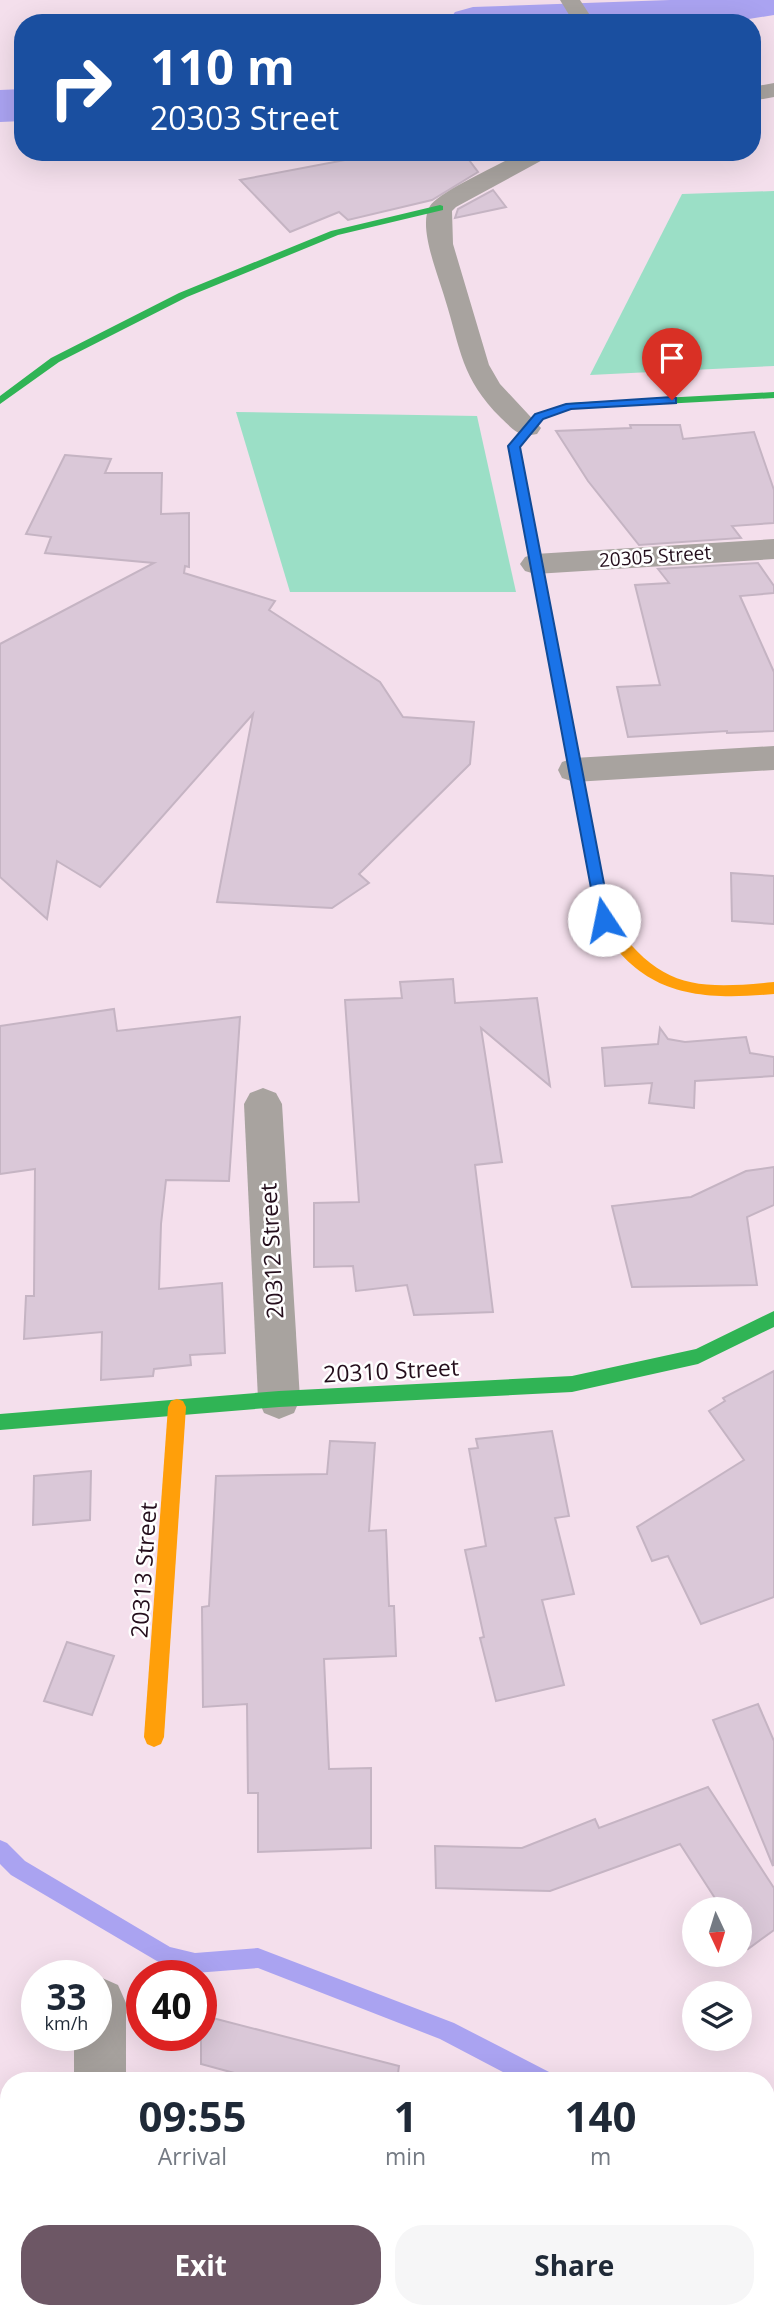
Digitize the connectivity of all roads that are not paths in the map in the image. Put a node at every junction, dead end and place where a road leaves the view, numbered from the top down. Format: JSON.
{"nodes":[{"id":1,"x":524,"y":161,"type":"edge"},
{"id":2,"x":440,"y":208,"type":"junction"},
{"id":3,"x":774,"y":395,"type":"edge"},
{"id":4,"x":0,"y":401,"type":"edge"},
{"id":5,"x":527,"y":428,"type":"junction"},
{"id":6,"x":774,"y":549,"type":"edge"},
{"id":7,"x":536,"y":564,"type":"junction"},
{"id":8,"x":774,"y":758,"type":"edge"},
{"id":9,"x":574,"y":769,"type":"junction"},
{"id":10,"x":774,"y":988,"type":"edge"},
{"id":11,"x":263,"y":1104,"type":"dead end"},
{"id":12,"x":774,"y":1319,"type":"edge"},
{"id":13,"x":279,"y":1399,"type":"junction"},
{"id":14,"x":177,"y":1407,"type":"junction"},
{"id":15,"x":0,"y":1422,"type":"edge"},
{"id":16,"x":154,"y":1737,"type":"dead end"},
{"id":17,"x":100,"y":2051,"type":"edge"},
{"id":18,"x":100,"y":2072,"type":"edge"}],
"edges":[{"from":1,"to":2,"type":"street"},
{"from":2,"to":4,"type":"street"},
{"from":2,"to":5,"type":"street"},
{"from":3,"to":5,"type":"street"},
{"from":5,"to":7,"type":"street"},
{"from":6,"to":7,"type":"street","name":"20305 Street"},
{"from":7,"to":9,"type":"street"},
{"from":8,"to":9,"type":"street"},
{"from":9,"to":10,"type":"street"},
{"from":11,"to":13,"type":"street","name":"20312 Street"},
{"from":12,"to":13,"type":"street","name":"20310 Street"},
{"from":13,"to":14,"type":"street","name":"20310 Street"},
{"from":14,"to":15,"type":"street","name":"20310 Street"},
{"from":14,"to":16,"type":"street","name":"20313 Street"},
{"from":17,"to":18,"type":"street"}]}
